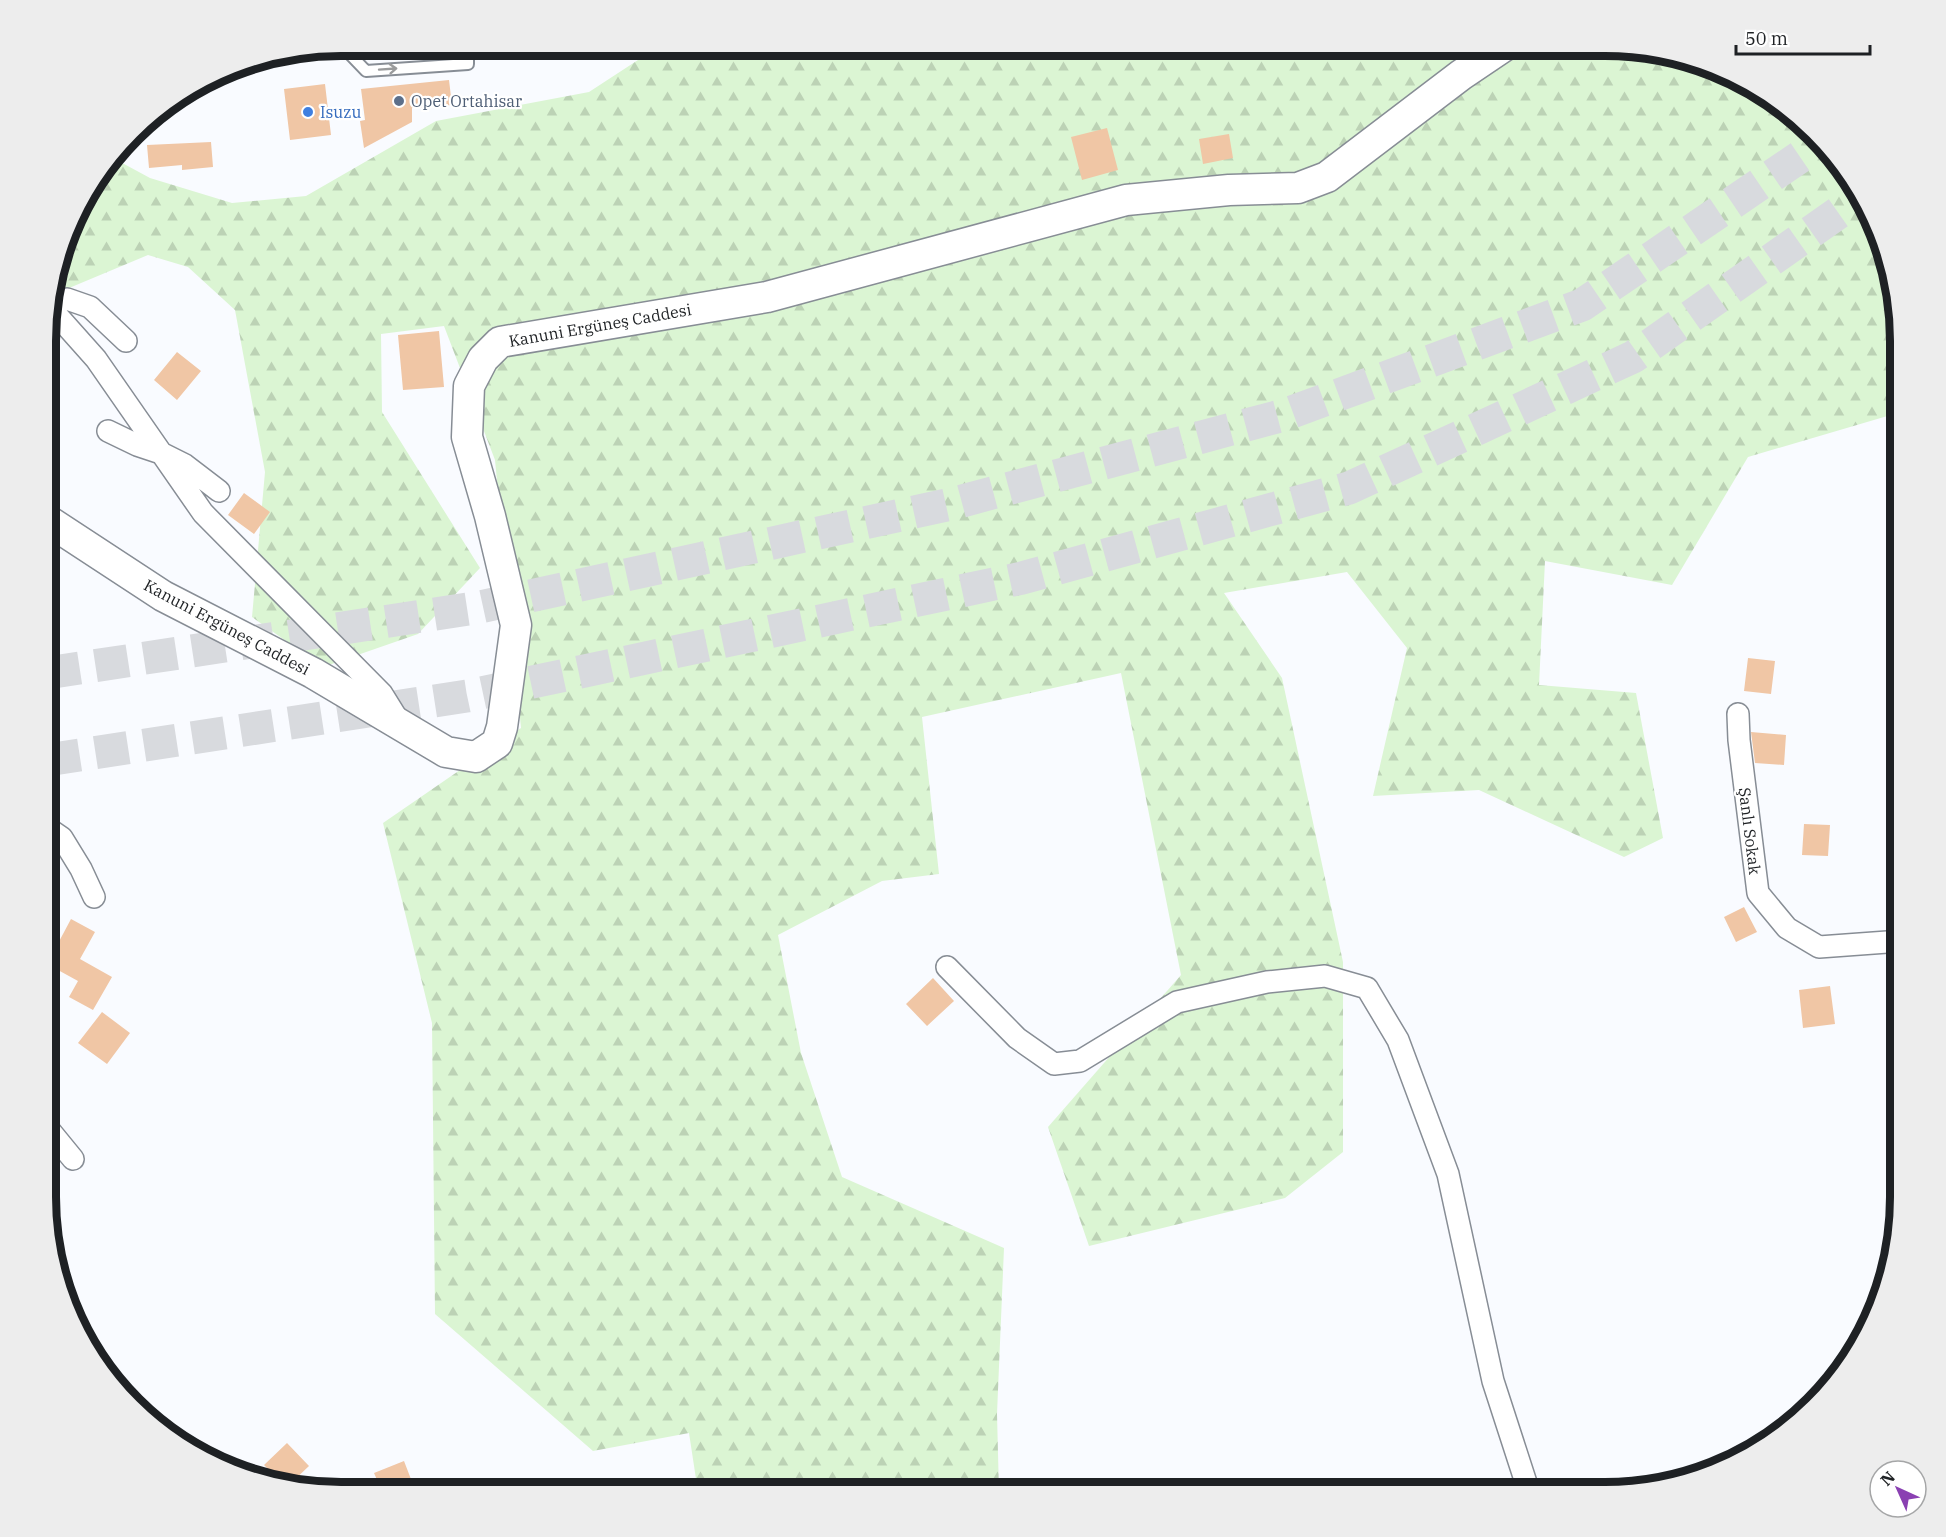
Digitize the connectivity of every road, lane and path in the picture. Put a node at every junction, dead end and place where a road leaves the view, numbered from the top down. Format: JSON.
{"nodes":[{"id":1,"x":351,"y":56,"type":"edge"},
{"id":2,"x":468,"y":56,"type":"edge"},
{"id":3,"x":1489,"y":56,"type":"edge"},
{"id":4,"x":58,"y":302,"type":"edge"},
{"id":5,"x":57,"y":314,"type":"edge"},
{"id":6,"x":126,"y":341,"type":"dead end"},
{"id":7,"x":108,"y":432,"type":"dead end"},
{"id":8,"x":161,"y":453,"type":"junction"},
{"id":9,"x":219,"y":491,"type":"dead end"},
{"id":10,"x":56,"y":526,"type":"edge"},
{"id":11,"x":1738,"y":714,"type":"dead end"},
{"id":12,"x":402,"y":726,"type":"junction"},
{"id":13,"x":56,"y":834,"type":"edge"},
{"id":14,"x":94,"y":897,"type":"dead end"},
{"id":15,"x":1890,"y":943,"type":"edge"},
{"id":16,"x":946,"y":966,"type":"dead end"},
{"id":17,"x":56,"y":1138,"type":"edge"},
{"id":18,"x":73,"y":1159,"type":"dead end"},
{"id":19,"x":1526,"y":1482,"type":"edge"}],
"edges":[{"from":1,"to":2,"type":"lane","one_way":true},
{"from":3,"to":12,"type":"street","name":"Kanuni Ergüneş Caddesi"},
{"from":4,"to":6,"type":"street"},
{"from":5,"to":8,"type":"street"},
{"from":7,"to":8,"type":"street"},
{"from":8,"to":9,"type":"street"},
{"from":8,"to":12,"type":"street"},
{"from":10,"to":12,"type":"street","name":"Kanuni Ergüneş Caddesi"},
{"from":11,"to":15,"type":"street","name":"Şanlı Sokak"},
{"from":13,"to":14,"type":"street"},
{"from":16,"to":19,"type":"street"},
{"from":17,"to":18,"type":"street"}]}
